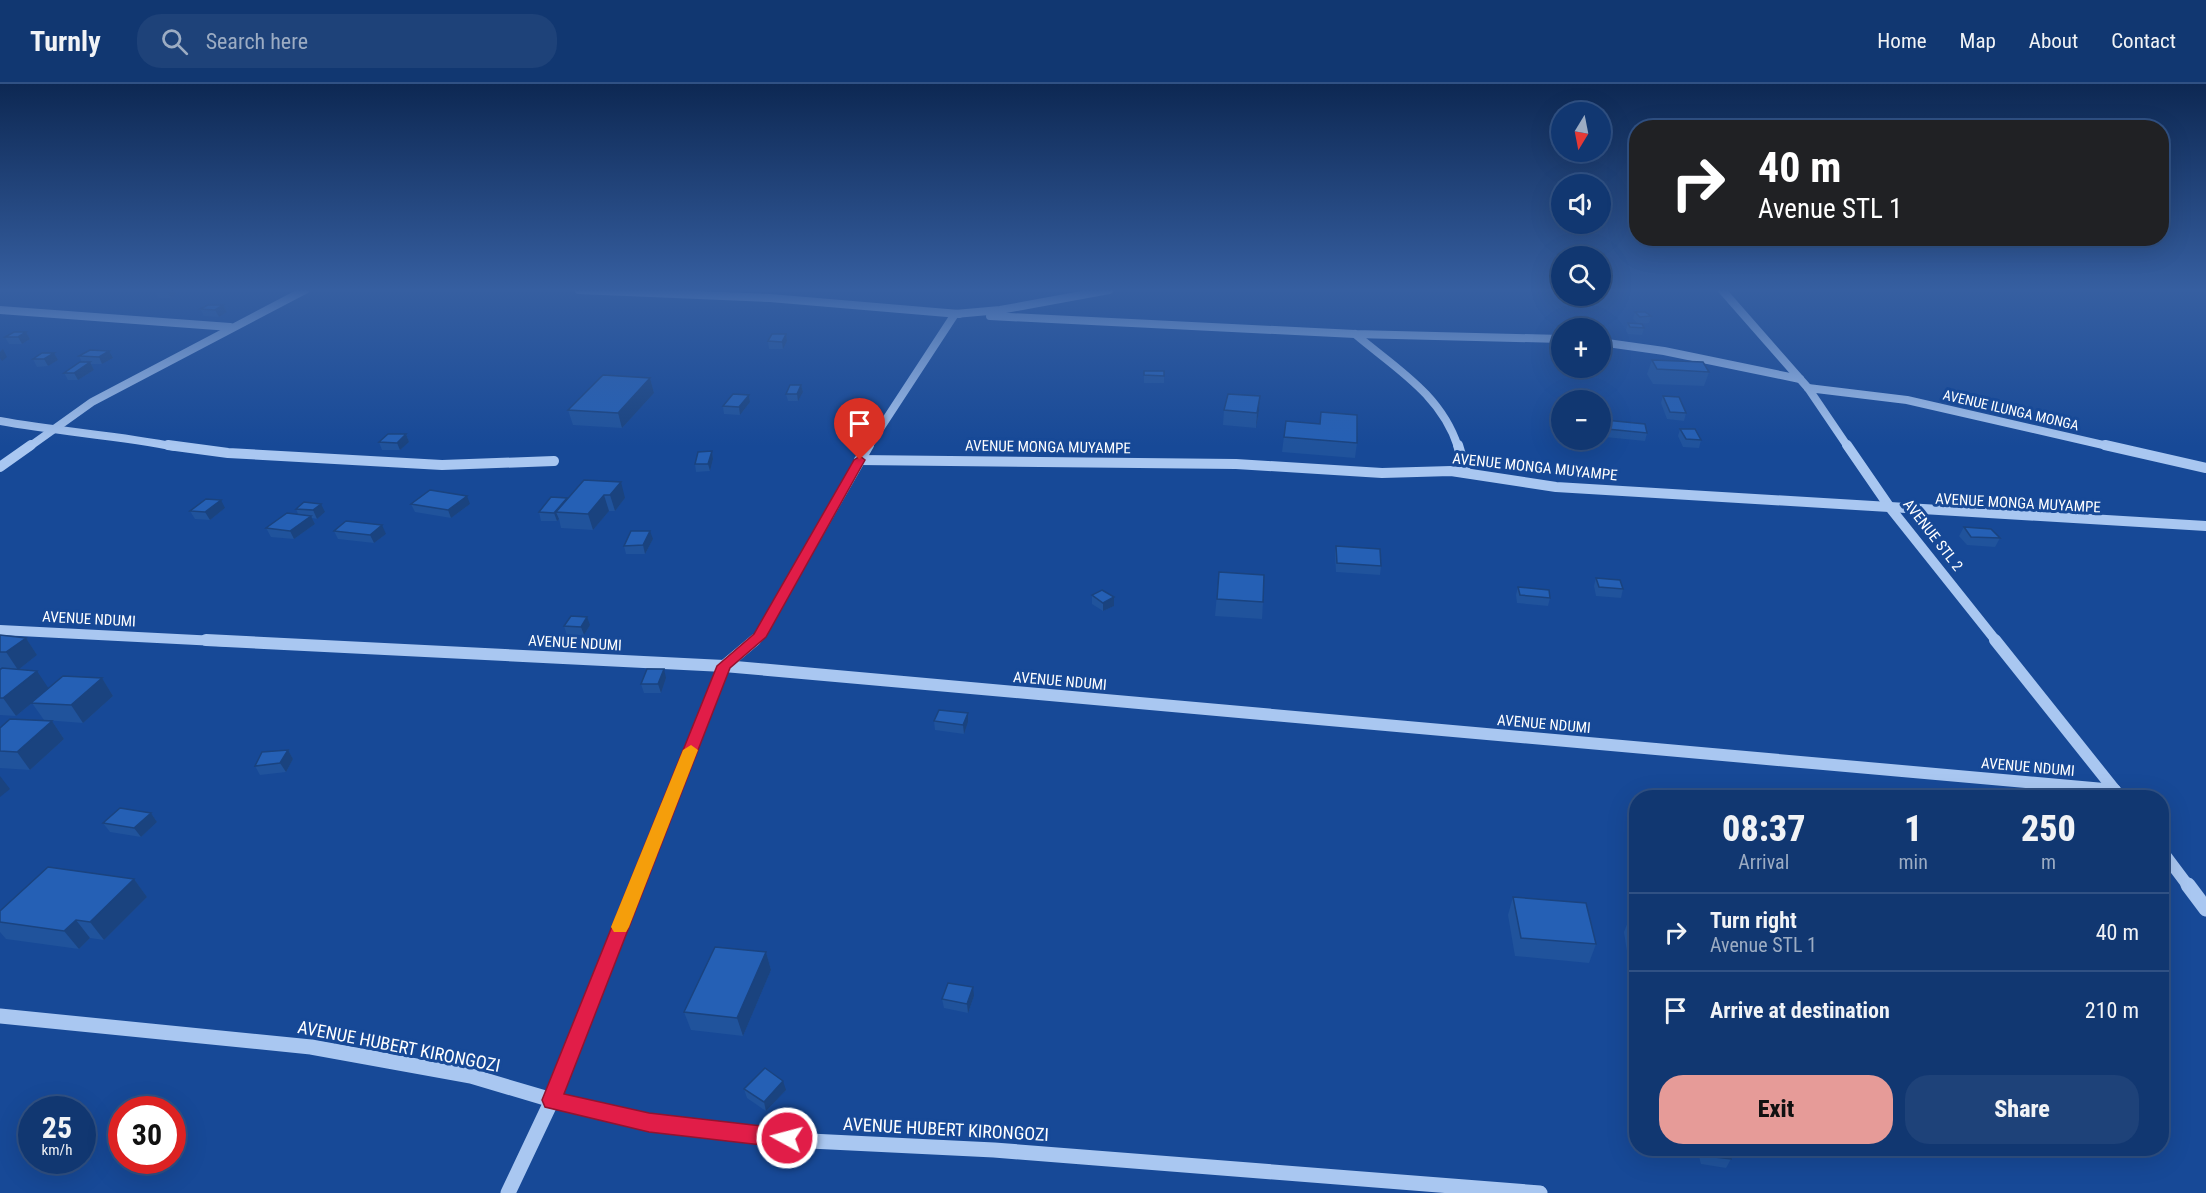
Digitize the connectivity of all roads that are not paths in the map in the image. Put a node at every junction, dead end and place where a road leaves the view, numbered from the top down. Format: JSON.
{"nodes":[{"id":1,"x":204,"y":342,"type":"edge"},
{"id":2,"x":937,"y":342,"type":"edge"},
{"id":3,"x":1350,"y":342,"type":"edge"},
{"id":4,"x":1363,"y":342,"type":"edge"},
{"id":5,"x":1767,"y":342,"type":"edge"},
{"id":6,"x":1611,"y":344,"type":"edge"},
{"id":7,"x":1368,"y":346,"type":"junction"},
{"id":8,"x":1800,"y":379,"type":"junction"},
{"id":9,"x":1808,"y":388,"type":"junction"},
{"id":10,"x":0,"y":421,"type":"edge"},
{"id":11,"x":53,"y":431,"type":"junction"},
{"id":12,"x":860,"y":460,"type":"junction"},
{"id":13,"x":554,"y":461,"type":"dead end"},
{"id":14,"x":0,"y":467,"type":"edge"},
{"id":15,"x":2206,"y":468,"type":"edge"},
{"id":16,"x":1466,"y":472,"type":"junction"},
{"id":17,"x":1891,"y":510,"type":"junction"},
{"id":18,"x":2206,"y":526,"type":"edge"},
{"id":19,"x":0,"y":630,"type":"edge"},
{"id":20,"x":724,"y":666,"type":"junction"},
{"id":21,"x":2074,"y":790,"type":"edge"},
{"id":22,"x":2115,"y":790,"type":"edge"},
{"id":23,"x":2169,"y":860,"type":"edge"},
{"id":24,"x":2206,"y":909,"type":"edge"},
{"id":25,"x":0,"y":1016,"type":"edge"},
{"id":26,"x":552,"y":1100,"type":"junction"},
{"id":27,"x":508,"y":1193,"type":"edge"},
{"id":28,"x":1540,"y":1193,"type":"edge"}],
"edges":[{"from":1,"to":11,"type":"street"},
{"from":2,"to":12,"type":"street"},
{"from":3,"to":7,"type":"street"},
{"from":4,"to":7,"type":"street"},
{"from":5,"to":8,"type":"street","name":"AVENUE STL 2"},
{"from":6,"to":8,"type":"street"},
{"from":7,"to":16,"type":"street"},
{"from":8,"to":9,"type":"street","name":"AVENUE STL 2"},
{"from":9,"to":15,"type":"street","name":"AVENUE ILUNGA MONGA"},
{"from":9,"to":17,"type":"street","name":"AVENUE STL 2"},
{"from":10,"to":11,"type":"street"},
{"from":11,"to":13,"type":"street"},
{"from":11,"to":14,"type":"street"},
{"from":12,"to":16,"type":"street","name":"AVENUE MONGA MUYAMPE"},
{"from":12,"to":20,"type":"street"},
{"from":16,"to":17,"type":"street","name":"AVENUE MONGA MUYAMPE"},
{"from":17,"to":18,"type":"street","name":"AVENUE MONGA MUYAMPE"},
{"from":17,"to":22,"type":"street","name":"AVENUE STL 2"},
{"from":19,"to":20,"type":"street","name":"AVENUE NDUMI"},
{"from":20,"to":21,"type":"street","name":"AVENUE NDUMI"},
{"from":20,"to":26,"type":"street"},
{"from":23,"to":24,"type":"street"},
{"from":25,"to":26,"type":"street","name":"AVENUE HUBERT KIRONGOZI"},
{"from":26,"to":27,"type":"street"},
{"from":26,"to":28,"type":"street","name":"AVENUE HUBERT KIRONGOZI"}]}
